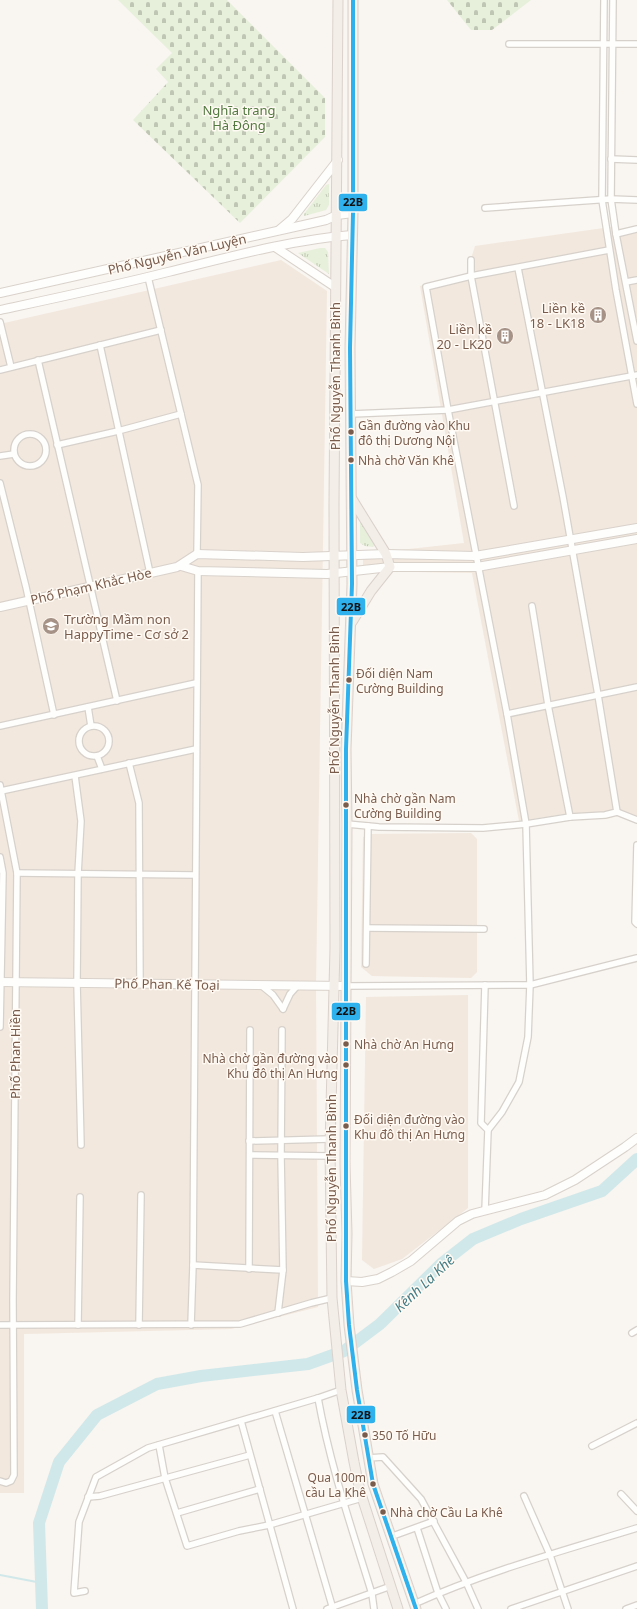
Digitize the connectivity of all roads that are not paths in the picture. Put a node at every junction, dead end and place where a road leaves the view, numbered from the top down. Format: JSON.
{"nodes":[{"id":1,"x":338,"y":0,"type":"edge"},
{"id":2,"x":353,"y":0,"type":"edge"},
{"id":3,"x":604,"y":0,"type":"edge"},
{"id":4,"x":613,"y":0,"type":"edge"},
{"id":5,"x":509,"y":44,"type":"dead end"},
{"id":6,"x":603,"y":44,"type":"junction"},
{"id":7,"x":613,"y":44,"type":"junction"},
{"id":8,"x":637,"y":44,"type":"edge"},
{"id":9,"x":611,"y":159,"type":"junction"},
{"id":10,"x":338,"y":160,"type":"junction"},
{"id":11,"x":637,"y":160,"type":"edge"},
{"id":12,"x":611,"y":199,"type":"junction"},
{"id":13,"x":602,"y":200,"type":"junction"},
{"id":14,"x":637,"y":200,"type":"edge"},
{"id":15,"x":485,"y":208,"type":"dead end"},
{"id":16,"x":353,"y":213,"type":"junction"},
{"id":17,"x":337,"y":215,"type":"junction"},
{"id":18,"x":637,"y":229,"type":"edge"},
{"id":19,"x":279,"y":230,"type":"junction"},
{"id":20,"x":616,"y":234,"type":"junction"},
{"id":21,"x":352,"y":235,"type":"junction"},
{"id":22,"x":336,"y":236,"type":"junction"},
{"id":23,"x":275,"y":247,"type":"junction"},
{"id":24,"x":609,"y":250,"type":"junction"},
{"id":25,"x":471,"y":260,"type":"dead end"},
{"id":26,"x":518,"y":268,"type":"junction"},
{"id":27,"x":471,"y":276,"type":"junction"},
{"id":28,"x":148,"y":277,"type":"junction"},
{"id":29,"x":637,"y":280,"type":"edge"},
{"id":30,"x":626,"y":282,"type":"junction"},
{"id":31,"x":335,"y":287,"type":"junction"},
{"id":32,"x":0,"y":294,"type":"edge"},
{"id":33,"x":0,"y":310,"type":"edge"},
{"id":34,"x":0,"y":322,"type":"edge"},
{"id":35,"x":161,"y":330,"type":"junction"},
{"id":36,"x":637,"y":341,"type":"edge"},
{"id":37,"x":100,"y":345,"type":"junction"},
{"id":38,"x":38,"y":360,"type":"junction"},
{"id":39,"x":11,"y":367,"type":"junction"},
{"id":40,"x":0,"y":370,"type":"edge"},
{"id":41,"x":635,"y":375,"type":"edge"},
{"id":42,"x":543,"y":393,"type":"junction"},
{"id":43,"x":494,"y":403,"type":"junction"},
{"id":44,"x":637,"y":404,"type":"edge"},
{"id":45,"x":448,"y":410,"type":"junction"},
{"id":46,"x":181,"y":414,"type":"junction"},
{"id":47,"x":351,"y":414,"type":"junction"},
{"id":48,"x":118,"y":431,"type":"junction"},
{"id":49,"x":57,"y":445,"type":"junction"},
{"id":50,"x":14,"y":454,"type":"junction"},
{"id":51,"x":0,"y":456,"type":"edge"},
{"id":52,"x":0,"y":483,"type":"edge"},
{"id":53,"x":352,"y":498,"type":"junction"},
{"id":54,"x":514,"y":506,"type":"dead end"},
{"id":55,"x":637,"y":528,"type":"edge"},
{"id":56,"x":570,"y":539,"type":"junction"},
{"id":57,"x":637,"y":539,"type":"edge"},
{"id":58,"x":572,"y":550,"type":"junction"},
{"id":59,"x":197,"y":554,"type":"junction"},
{"id":60,"x":386,"y":554,"type":"junction"},
{"id":61,"x":352,"y":555,"type":"junction"},
{"id":62,"x":335,"y":556,"type":"junction"},
{"id":63,"x":475,"y":556,"type":"junction"},
{"id":64,"x":181,"y":566,"type":"junction"},
{"id":65,"x":390,"y":567,"type":"junction"},
{"id":66,"x":477,"y":567,"type":"junction"},
{"id":67,"x":198,"y":571,"type":"junction"},
{"id":68,"x":352,"y":571,"type":"junction"},
{"id":69,"x":150,"y":573,"type":"junction"},
{"id":70,"x":335,"y":574,"type":"junction"},
{"id":71,"x":89,"y":586,"type":"junction"},
{"id":72,"x":29,"y":600,"type":"junction"},
{"id":73,"x":532,"y":606,"type":"dead end"},
{"id":74,"x":0,"y":607,"type":"edge"},
{"id":75,"x":350,"y":624,"type":"junction"},
{"id":76,"x":196,"y":683,"type":"junction"},
{"id":77,"x":637,"y":687,"type":"edge"},
{"id":78,"x":598,"y":695,"type":"junction"},
{"id":79,"x":117,"y":701,"type":"junction"},
{"id":80,"x":548,"y":705,"type":"junction"},
{"id":81,"x":88,"y":707,"type":"junction"},
{"id":82,"x":54,"y":714,"type":"junction"},
{"id":83,"x":507,"y":714,"type":"junction"},
{"id":84,"x":0,"y":726,"type":"edge"},
{"id":85,"x":91,"y":726,"type":"junction"},
{"id":86,"x":196,"y":749,"type":"junction"},
{"id":87,"x":97,"y":756,"type":"junction"},
{"id":88,"x":129,"y":764,"type":"junction"},
{"id":89,"x":102,"y":769,"type":"junction"},
{"id":90,"x":75,"y":776,"type":"junction"},
{"id":91,"x":0,"y":785,"type":"edge"},
{"id":92,"x":2,"y":791,"type":"junction"},
{"id":93,"x":617,"y":812,"type":"junction"},
{"id":94,"x":570,"y":817,"type":"junction"},
{"id":95,"x":637,"y":820,"type":"edge"},
{"id":96,"x":347,"y":824,"type":"junction"},
{"id":97,"x":526,"y":824,"type":"junction"},
{"id":98,"x":368,"y":826,"type":"junction"},
{"id":99,"x":637,"y":845,"type":"edge"},
{"id":100,"x":0,"y":857,"type":"edge"},
{"id":101,"x":17,"y":872,"type":"junction"},
{"id":102,"x":78,"y":874,"type":"junction"},
{"id":103,"x":140,"y":874,"type":"junction"},
{"id":104,"x":195,"y":875,"type":"junction"},
{"id":105,"x":637,"y":924,"type":"edge"},
{"id":106,"x":367,"y":928,"type":"junction"},
{"id":107,"x":484,"y":929,"type":"dead end"},
{"id":108,"x":637,"y":958,"type":"edge"},
{"id":109,"x":366,"y":964,"type":"dead end"},
{"id":110,"x":0,"y":982,"type":"edge"},
{"id":111,"x":16,"y":982,"type":"junction"},
{"id":112,"x":77,"y":983,"type":"junction"},
{"id":113,"x":140,"y":984,"type":"junction"},
{"id":114,"x":194,"y":984,"type":"junction"},
{"id":115,"x":261,"y":985,"type":"junction"},
{"id":116,"x":298,"y":985,"type":"junction"},
{"id":117,"x":334,"y":985,"type":"junction"},
{"id":118,"x":485,"y":985,"type":"junction"},
{"id":119,"x":347,"y":986,"type":"junction"},
{"id":120,"x":530,"y":986,"type":"junction"},
{"id":121,"x":0,"y":1027,"type":"edge"},
{"id":122,"x":250,"y":1030,"type":"dead end"},
{"id":123,"x":282,"y":1030,"type":"dead end"},
{"id":124,"x":488,"y":1130,"type":"junction"},
{"id":125,"x":637,"y":1138,"type":"edge"},
{"id":126,"x":330,"y":1139,"type":"junction"},
{"id":127,"x":282,"y":1141,"type":"junction"},
{"id":128,"x":249,"y":1142,"type":"junction"},
{"id":129,"x":81,"y":1145,"type":"dead end"},
{"id":130,"x":250,"y":1155,"type":"junction"},
{"id":131,"x":281,"y":1155,"type":"junction"},
{"id":132,"x":330,"y":1156,"type":"junction"},
{"id":133,"x":141,"y":1195,"type":"dead end"},
{"id":134,"x":80,"y":1197,"type":"dead end"},
{"id":135,"x":485,"y":1211,"type":"junction"},
{"id":136,"x":193,"y":1265,"type":"junction"},
{"id":137,"x":249,"y":1269,"type":"junction"},
{"id":138,"x":283,"y":1270,"type":"junction"},
{"id":139,"x":346,"y":1281,"type":"junction"},
{"id":140,"x":332,"y":1298,"type":"junction"},
{"id":141,"x":278,"y":1313,"type":"junction"},
{"id":142,"x":0,"y":1325,"type":"edge"},
{"id":143,"x":13,"y":1325,"type":"junction"},
{"id":144,"x":78,"y":1325,"type":"junction"},
{"id":145,"x":138,"y":1325,"type":"junction"},
{"id":146,"x":191,"y":1325,"type":"junction"},
{"id":147,"x":341,"y":1390,"type":"junction"},
{"id":148,"x":318,"y":1398,"type":"junction"},
{"id":149,"x":275,"y":1411,"type":"junction"},
{"id":150,"x":241,"y":1421,"type":"junction"},
{"id":151,"x":637,"y":1423,"type":"edge"},
{"id":152,"x":159,"y":1445,"type":"junction"},
{"id":153,"x":592,"y":1446,"type":"dead end"},
{"id":154,"x":250,"y":1454,"type":"junction"},
{"id":155,"x":368,"y":1458,"type":"junction"},
{"id":156,"x":165,"y":1478,"type":"junction"},
{"id":157,"x":0,"y":1482,"type":"edge"},
{"id":158,"x":260,"y":1489,"type":"junction"},
{"id":159,"x":621,"y":1494,"type":"dead end"},
{"id":160,"x":524,"y":1496,"type":"dead end"},
{"id":161,"x":88,"y":1497,"type":"junction"},
{"id":162,"x":362,"y":1498,"type":"junction"},
{"id":163,"x":343,"y":1502,"type":"junction"},
{"id":164,"x":637,"y":1512,"type":"edge"},
{"id":165,"x":177,"y":1513,"type":"junction"},
{"id":166,"x":306,"y":1514,"type":"junction"},
{"id":167,"x":434,"y":1521,"type":"junction"},
{"id":168,"x":269,"y":1525,"type":"junction"},
{"id":169,"x":417,"y":1528,"type":"junction"},
{"id":170,"x":637,"y":1528,"type":"edge"},
{"id":171,"x":390,"y":1537,"type":"junction"},
{"id":172,"x":550,"y":1555,"type":"junction"},
{"id":173,"x":637,"y":1566,"type":"edge"},
{"id":174,"x":466,"y":1582,"type":"junction"},
{"id":175,"x":391,"y":1586,"type":"junction"},
{"id":176,"x":85,"y":1591,"type":"dead end"},
{"id":177,"x":563,"y":1592,"type":"junction"},
{"id":178,"x":438,"y":1593,"type":"junction"},
{"id":179,"x":372,"y":1594,"type":"junction"},
{"id":180,"x":637,"y":1605,"type":"edge"},
{"id":181,"x":415,"y":1607,"type":"edge"},
{"id":182,"x":330,"y":1608,"type":"edge"},
{"id":183,"x":293,"y":1609,"type":"edge"},
{"id":184,"x":374,"y":1609,"type":"edge"},
{"id":185,"x":398,"y":1609,"type":"edge"},
{"id":186,"x":446,"y":1609,"type":"edge"},
{"id":187,"x":478,"y":1609,"type":"edge"},
{"id":188,"x":511,"y":1609,"type":"edge"},
{"id":189,"x":568,"y":1609,"type":"edge"},
{"id":190,"x":626,"y":1609,"type":"edge"}],
"edges":[{"from":1,"to":10,"type":"main road","name":"Phố Nguyễn Thanh Bình"},
{"from":2,"to":16,"type":"main road","name":"Phố Nguyễn Thanh Bình"},
{"from":3,"to":6,"type":"street"},
{"from":4,"to":7,"type":"street"},
{"from":5,"to":6,"type":"street"},
{"from":6,"to":7,"type":"street"},
{"from":6,"to":13,"type":"street"},
{"from":7,"to":8,"type":"street"},
{"from":7,"to":9,"type":"street"},
{"from":9,"to":11,"type":"street"},
{"from":9,"to":12,"type":"street"},
{"from":10,"to":17,"type":"main road","name":"Phố Nguyễn Thanh Bình"},
{"from":10,"to":19,"type":"street"},
{"from":12,"to":13,"type":"street"},
{"from":12,"to":14,"type":"street"},
{"from":12,"to":20,"type":"street"},
{"from":13,"to":15,"type":"street"},
{"from":13,"to":24,"type":"street"},
{"from":16,"to":17,"type":"street","name":"Phố Nguyễn Văn Luyện"},
{"from":16,"to":21,"type":"main road","name":"Phố Nguyễn Thanh Bình"},
{"from":17,"to":19,"type":"street","name":"Phố Nguyễn Văn Luyện"},
{"from":17,"to":22,"type":"main road","name":"Phố Nguyễn Thanh Bình"},
{"from":18,"to":20,"type":"street"},
{"from":19,"to":32,"type":"street","name":"Phố Nguyễn Văn Luyện"},
{"from":20,"to":30,"type":"street"},
{"from":21,"to":22,"type":"street","name":"Phố Nguyễn Văn Luyện"},
{"from":21,"to":47,"type":"main road","name":"Phố Nguyễn Thanh Bình"},
{"from":22,"to":23,"type":"street","name":"Phố Nguyễn Văn Luyện"},
{"from":22,"to":31,"type":"main road","name":"Phố Nguyễn Thanh Bình"},
{"from":23,"to":28,"type":"street","name":"Phố Nguyễn Văn Luyện"},
{"from":23,"to":31,"type":"street"},
{"from":24,"to":26,"type":"street"},
{"from":24,"to":41,"type":"street"},
{"from":25,"to":27,"type":"street"},
{"from":26,"to":27,"type":"street"},
{"from":26,"to":42,"type":"street"},
{"from":27,"to":43,"type":"street"},
{"from":27,"to":45,"type":"street"},
{"from":28,"to":33,"type":"street","name":"Phố Nguyễn Văn Luyện"},
{"from":28,"to":35,"type":"street"},
{"from":29,"to":30,"type":"street"},
{"from":30,"to":36,"type":"street"},
{"from":31,"to":62,"type":"main road","name":"Phố Nguyễn Thanh Bình"},
{"from":34,"to":39,"type":"street"},
{"from":35,"to":37,"type":"street"},
{"from":35,"to":46,"type":"street"},
{"from":37,"to":38,"type":"street"},
{"from":37,"to":48,"type":"street"},
{"from":38,"to":39,"type":"street"},
{"from":38,"to":49,"type":"street"},
{"from":39,"to":40,"type":"street"},
{"from":41,"to":42,"type":"street"},
{"from":41,"to":44,"type":"street"},
{"from":42,"to":43,"type":"street"},
{"from":42,"to":56,"type":"street"},
{"from":43,"to":45,"type":"street"},
{"from":43,"to":54,"type":"street"},
{"from":45,"to":47,"type":"street"},
{"from":45,"to":63,"type":"street"},
{"from":46,"to":48,"type":"street"},
{"from":46,"to":59,"type":"street"},
{"from":47,"to":53,"type":"main road","name":"Phố Nguyễn Thanh Bình"},
{"from":48,"to":49,"type":"street"},
{"from":48,"to":69,"type":"street"},
{"from":49,"to":71,"type":"street"},
{"from":50,"to":50,"type":"street"},
{"from":50,"to":51,"type":"street"},
{"from":52,"to":72,"type":"street"},
{"from":53,"to":60,"type":"main road"},
{"from":53,"to":61,"type":"main road","name":"Phố Nguyễn Thanh Bình"},
{"from":55,"to":56,"type":"street"},
{"from":56,"to":58,"type":"street"},
{"from":56,"to":63,"type":"street"},
{"from":57,"to":58,"type":"street","name":"Phố Phạm Khắc Hòe"},
{"from":58,"to":66,"type":"street","name":"Phố Phạm Khắc Hòe"},
{"from":58,"to":78,"type":"street"},
{"from":59,"to":62,"type":"street"},
{"from":59,"to":64,"type":"street","name":"Phố Phạm Khắc Hòe"},
{"from":59,"to":67,"type":"street"},
{"from":60,"to":61,"type":"street"},
{"from":60,"to":63,"type":"street"},
{"from":60,"to":65,"type":"main road"},
{"from":61,"to":62,"type":"street"},
{"from":61,"to":68,"type":"main road","name":"Phố Nguyễn Thanh Bình"},
{"from":62,"to":70,"type":"main road","name":"Phố Nguyễn Thanh Bình"},
{"from":63,"to":66,"type":"street"},
{"from":64,"to":67,"type":"street","name":"Phố Phạm Khắc Hòe"},
{"from":64,"to":69,"type":"street","name":"Phố Phạm Khắc Hòe"},
{"from":65,"to":66,"type":"street","name":"Phố Phạm Khắc Hòe"},
{"from":65,"to":68,"type":"street","name":"Phố Phạm Khắc Hòe"},
{"from":65,"to":75,"type":"main road"},
{"from":66,"to":83,"type":"street"},
{"from":67,"to":70,"type":"street","name":"Phố Phạm Khắc Hòe"},
{"from":67,"to":76,"type":"street"},
{"from":68,"to":70,"type":"street","name":"Phố Phạm Khắc Hòe"},
{"from":68,"to":75,"type":"main road","name":"Phố Nguyễn Thanh Bình"},
{"from":69,"to":71,"type":"street","name":"Phố Phạm Khắc Hòe"},
{"from":70,"to":117,"type":"main road","name":"Phố Nguyễn Thanh Bình"},
{"from":71,"to":72,"type":"street","name":"Phố Phạm Khắc Hòe"},
{"from":71,"to":79,"type":"street"},
{"from":72,"to":74,"type":"street","name":"Phố Phạm Khắc Hòe"},
{"from":72,"to":82,"type":"street"},
{"from":73,"to":80,"type":"street"},
{"from":75,"to":96,"type":"main road","name":"Phố Nguyễn Thanh Bình"},
{"from":76,"to":79,"type":"street"},
{"from":76,"to":86,"type":"street"},
{"from":77,"to":78,"type":"street"},
{"from":78,"to":80,"type":"street"},
{"from":78,"to":93,"type":"street"},
{"from":79,"to":81,"type":"street"},
{"from":80,"to":83,"type":"street"},
{"from":80,"to":94,"type":"street"},
{"from":81,"to":82,"type":"street"},
{"from":81,"to":85,"type":"street"},
{"from":82,"to":84,"type":"street"},
{"from":83,"to":97,"type":"street"},
{"from":85,"to":87,"type":"street"},
{"from":85,"to":87,"type":"street"},
{"from":86,"to":88,"type":"street"},
{"from":86,"to":104,"type":"street"},
{"from":87,"to":89,"type":"street"},
{"from":88,"to":89,"type":"street"},
{"from":88,"to":103,"type":"street"},
{"from":89,"to":90,"type":"street"},
{"from":90,"to":92,"type":"street"},
{"from":90,"to":102,"type":"street"},
{"from":91,"to":92,"type":"street","name":"Phố Phan Hiền"},
{"from":92,"to":101,"type":"street","name":"Phố Phan Hiền"},
{"from":93,"to":94,"type":"street"},
{"from":93,"to":95,"type":"street"},
{"from":94,"to":97,"type":"street"},
{"from":96,"to":98,"type":"street"},
{"from":96,"to":119,"type":"main road","name":"Phố Nguyễn Thanh Bình"},
{"from":97,"to":98,"type":"street"},
{"from":97,"to":120,"type":"street"},
{"from":98,"to":106,"type":"street"},
{"from":99,"to":105,"type":"street"},
{"from":100,"to":110,"type":"street","name":"Phố Phan Hiền"},
{"from":101,"to":102,"type":"street"},
{"from":101,"to":111,"type":"street","name":"Phố Phan Hiền"},
{"from":102,"to":103,"type":"street"},
{"from":102,"to":112,"type":"street"},
{"from":103,"to":104,"type":"street"},
{"from":103,"to":113,"type":"street"},
{"from":104,"to":114,"type":"street"},
{"from":106,"to":107,"type":"street"},
{"from":106,"to":109,"type":"street"},
{"from":108,"to":120,"type":"street"},
{"from":110,"to":111,"type":"street","name":"Phố Phan Kế Toại"},
{"from":110,"to":121,"type":"street","name":"Phố Phan Hiền"},
{"from":111,"to":112,"type":"street","name":"Phố Phan Kế Toại"},
{"from":111,"to":143,"type":"street","name":"Phố Phan Hiền"},
{"from":112,"to":113,"type":"street","name":"Phố Phan Kế Toại"},
{"from":112,"to":129,"type":"street"},
{"from":113,"to":114,"type":"street","name":"Phố Phan Kế Toại"},
{"from":114,"to":115,"type":"street","name":"Phố Phan Kế Toại"},
{"from":114,"to":136,"type":"street"},
{"from":115,"to":116,"type":"street","name":"Phố Phan Kế Toại"},
{"from":115,"to":116,"type":"street"},
{"from":116,"to":117,"type":"street","name":"Phố Phan Kế Toại"},
{"from":117,"to":119,"type":"street","name":"Phố Phan Kế Toại"},
{"from":117,"to":126,"type":"main road","name":"Phố Nguyễn Thanh Bình"},
{"from":118,"to":119,"type":"street"},
{"from":118,"to":120,"type":"street"},
{"from":118,"to":124,"type":"street"},
{"from":119,"to":139,"type":"main road","name":"Phố Nguyễn Thanh Bình"},
{"from":120,"to":124,"type":"street"},
{"from":122,"to":128,"type":"street"},
{"from":123,"to":127,"type":"street"},
{"from":124,"to":135,"type":"street"},
{"from":125,"to":135,"type":"street"},
{"from":126,"to":127,"type":"street"},
{"from":126,"to":132,"type":"main road","name":"Phố Nguyễn Thanh Bình"},
{"from":127,"to":128,"type":"street"},
{"from":127,"to":131,"type":"street"},
{"from":128,"to":130,"type":"street"},
{"from":130,"to":131,"type":"street"},
{"from":130,"to":137,"type":"street"},
{"from":131,"to":132,"type":"street"},
{"from":131,"to":138,"type":"street"},
{"from":132,"to":140,"type":"main road","name":"Phố Nguyễn Thanh Bình"},
{"from":133,"to":145,"type":"street"},
{"from":134,"to":144,"type":"street"},
{"from":135,"to":139,"type":"street"},
{"from":136,"to":137,"type":"street"},
{"from":136,"to":146,"type":"street"},
{"from":137,"to":138,"type":"street"},
{"from":138,"to":141,"type":"street"},
{"from":139,"to":155,"type":"main road","name":"Phố Nguyễn Thanh Bình"},
{"from":140,"to":141,"type":"street"},
{"from":140,"to":147,"type":"main road","name":"Phố Nguyễn Thanh Bình"},
{"from":141,"to":146,"type":"street"},
{"from":142,"to":143,"type":"street"},
{"from":143,"to":144,"type":"street"},
{"from":143,"to":157,"type":"street","name":"Phố Phan Hiền"},
{"from":144,"to":145,"type":"street"},
{"from":145,"to":146,"type":"street"},
{"from":147,"to":148,"type":"street"},
{"from":147,"to":162,"type":"main road"},
{"from":148,"to":149,"type":"street"},
{"from":148,"to":163,"type":"street"},
{"from":149,"to":150,"type":"street"},
{"from":149,"to":166,"type":"street"},
{"from":150,"to":152,"type":"street"},
{"from":150,"to":154,"type":"street"},
{"from":151,"to":153,"type":"street"},
{"from":152,"to":156,"type":"street"},
{"from":152,"to":161,"type":"street"},
{"from":154,"to":156,"type":"street"},
{"from":154,"to":158,"type":"street"},
{"from":155,"to":167,"type":"street"},
{"from":155,"to":171,"type":"main road"},
{"from":156,"to":161,"type":"street"},
{"from":156,"to":165,"type":"street"},
{"from":158,"to":165,"type":"street"},
{"from":158,"to":168,"type":"street"},
{"from":159,"to":164,"type":"street"},
{"from":160,"to":172,"type":"street"},
{"from":161,"to":176,"type":"street"},
{"from":162,"to":163,"type":"street"},
{"from":162,"to":175,"type":"main road"},
{"from":163,"to":166,"type":"street"},
{"from":163,"to":179,"type":"street"},
{"from":165,"to":168,"type":"street"},
{"from":166,"to":168,"type":"street"},
{"from":166,"to":182,"type":"street"},
{"from":167,"to":169,"type":"street"},
{"from":167,"to":174,"type":"street"},
{"from":168,"to":183,"type":"street"},
{"from":169,"to":171,"type":"street"},
{"from":169,"to":178,"type":"street"},
{"from":170,"to":172,"type":"street"},
{"from":171,"to":181,"type":"main road"},
{"from":172,"to":174,"type":"street"},
{"from":172,"to":177,"type":"street"},
{"from":173,"to":177,"type":"street"},
{"from":174,"to":178,"type":"street"},
{"from":174,"to":187,"type":"street"},
{"from":175,"to":179,"type":"street"},
{"from":175,"to":185,"type":"main road"},
{"from":177,"to":188,"type":"street"},
{"from":177,"to":189,"type":"street"},
{"from":178,"to":181,"type":"street"},
{"from":178,"to":186,"type":"street"},
{"from":179,"to":182,"type":"street"},
{"from":179,"to":184,"type":"street"},
{"from":180,"to":190,"type":"street"}]}
